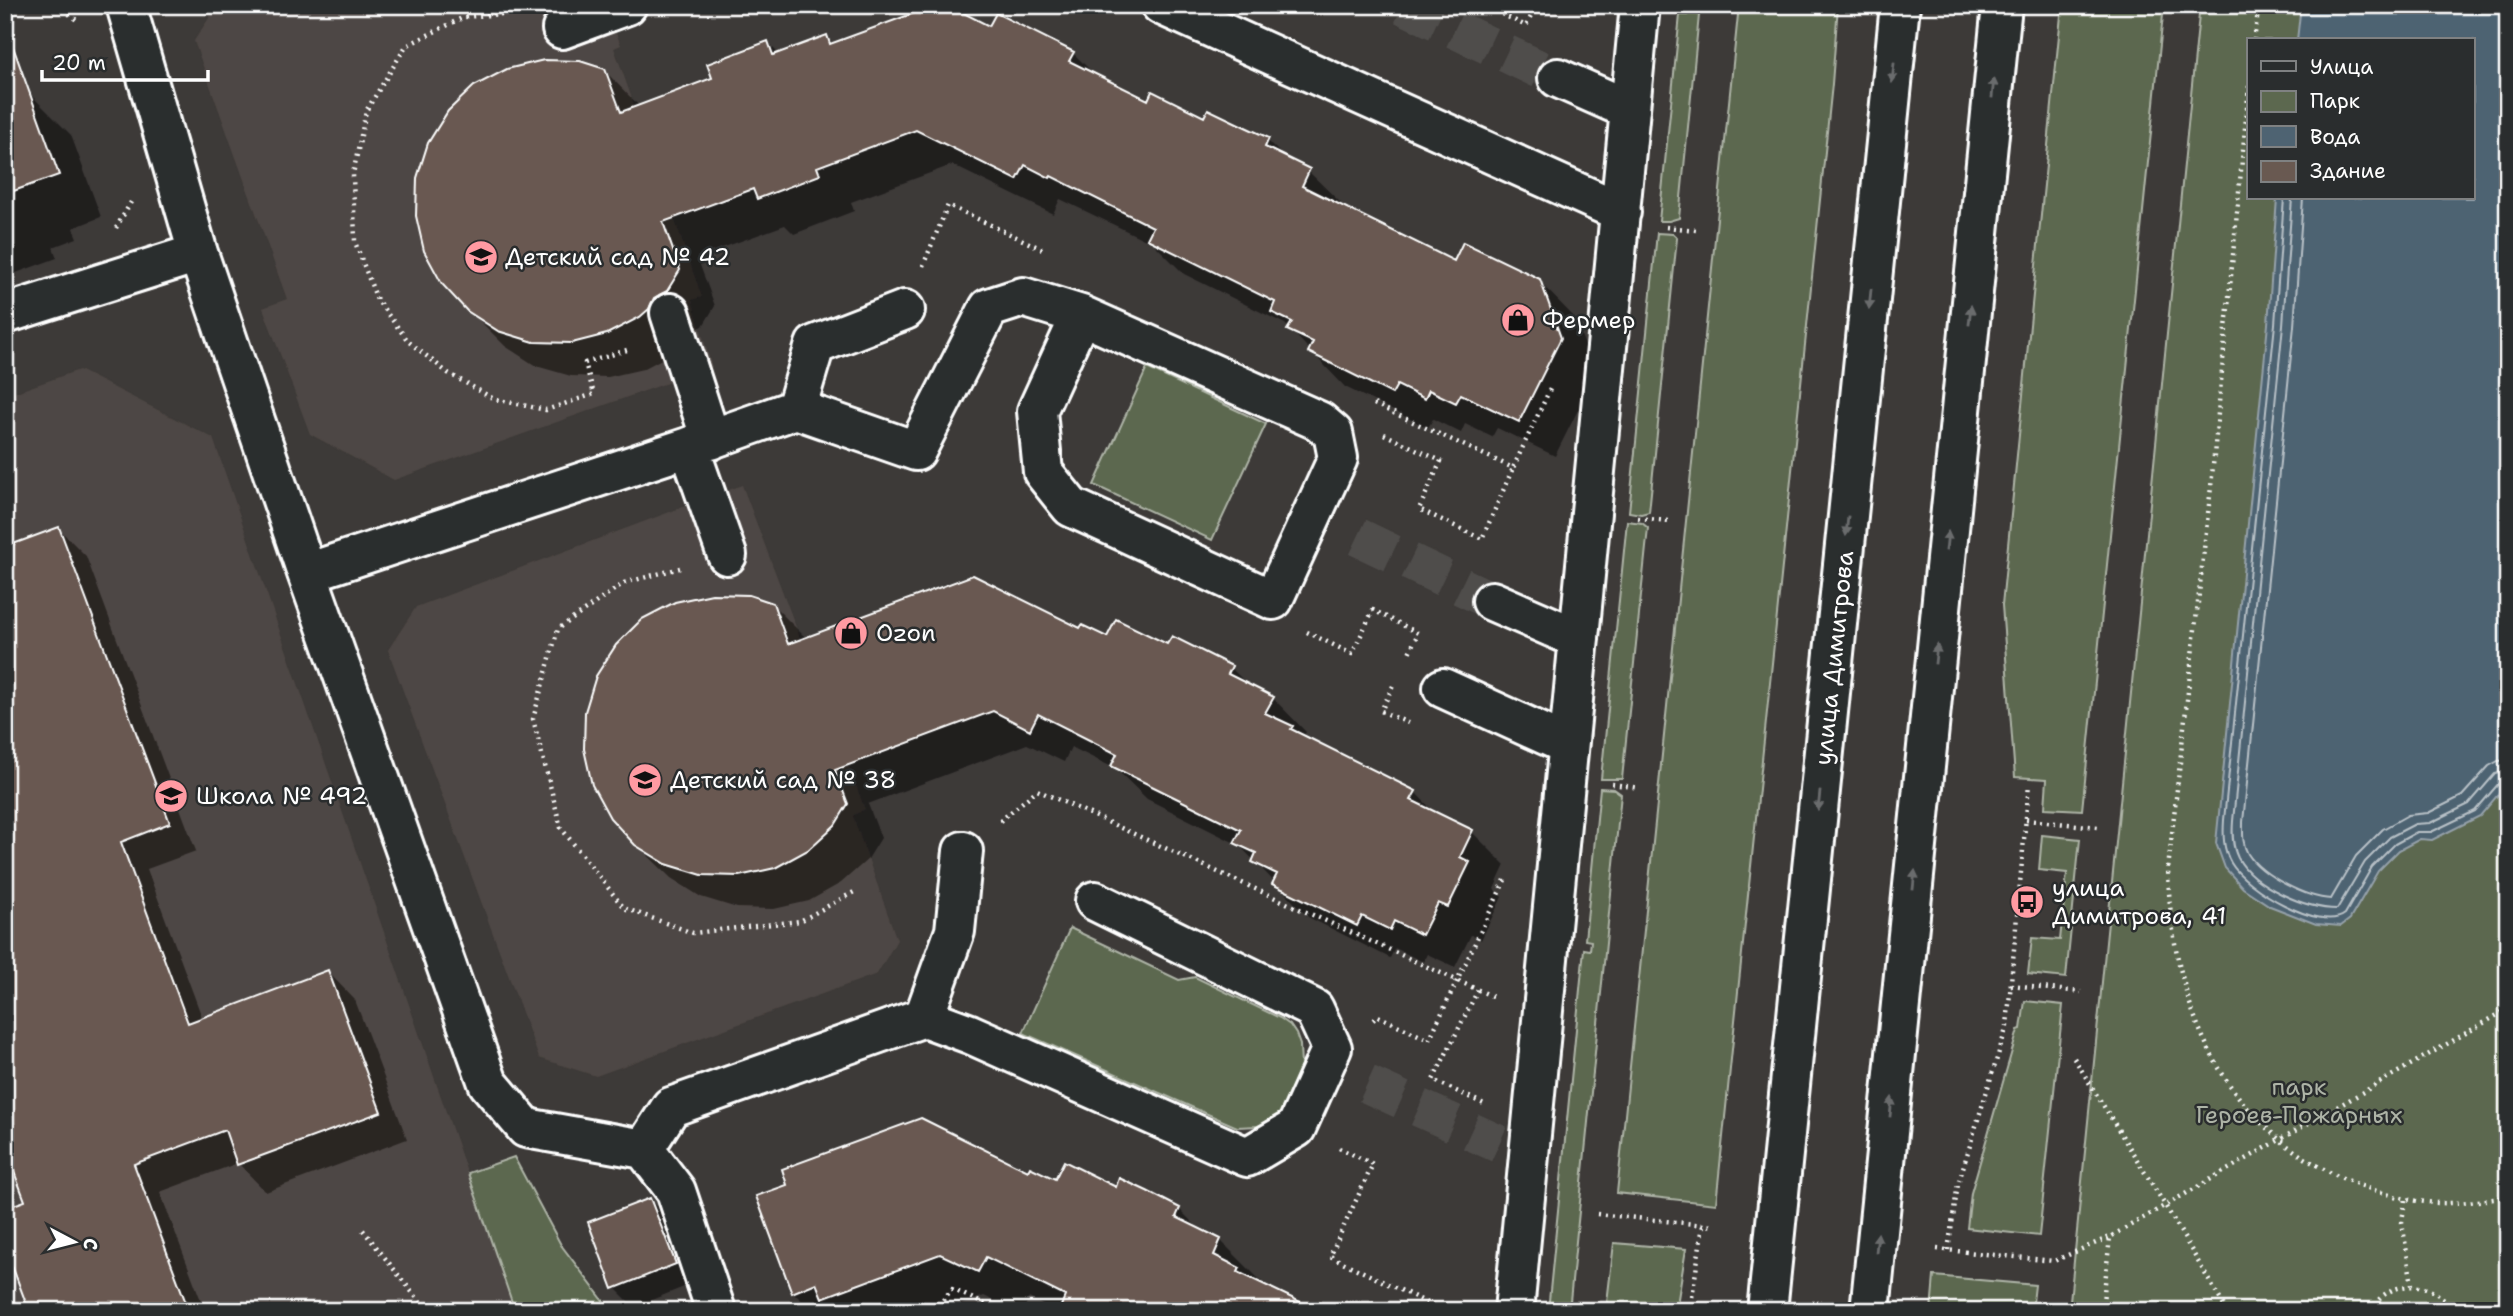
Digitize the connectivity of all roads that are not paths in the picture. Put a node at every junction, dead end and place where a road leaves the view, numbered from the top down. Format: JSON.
{"nodes":[{"id":1,"x":126,"y":5,"type":"edge"},
{"id":2,"x":627,"y":5,"type":"edge"},
{"id":3,"x":1161,"y":5,"type":"edge"},
{"id":4,"x":1640,"y":5,"type":"edge"},
{"id":5,"x":1900,"y":5,"type":"edge"},
{"id":6,"x":2002,"y":5,"type":"edge"},
{"id":7,"x":562,"y":29,"type":"road end"},
{"id":8,"x":1558,"y":78,"type":"tunnel mouth"},
{"id":9,"x":1630,"y":110,"type":"junction"},
{"id":10,"x":1621,"y":212,"type":"junction"},
{"id":11,"x":198,"y":253,"type":"junction"},
{"id":12,"x":905,"y":310,"type":"road end"},
{"id":13,"x":670,"y":313,"type":"road end"},
{"id":14,"x":5,"y":314,"type":"edge"},
{"id":15,"x":1081,"y":315,"type":"junction"},
{"id":16,"x":796,"y":409,"type":"junction"},
{"id":17,"x":700,"y":443,"type":"junction"},
{"id":18,"x":727,"y":555,"type":"road end"},
{"id":19,"x":307,"y":573,"type":"junction"},
{"id":20,"x":1492,"y":601,"type":"tunnel mouth"},
{"id":21,"x":1578,"y":639,"type":"junction"},
{"id":22,"x":1443,"y":688,"type":"dead end"},
{"id":23,"x":1568,"y":745,"type":"junction"},
{"id":24,"x":963,"y":851,"type":"road end"},
{"id":25,"x":1095,"y":901,"type":"dead end"},
{"id":26,"x":924,"y":1017,"type":"junction"},
{"id":27,"x":644,"y":1149,"type":"junction"},
{"id":28,"x":716,"y":1311,"type":"edge"},
{"id":29,"x":1514,"y":1311,"type":"edge"},
{"id":30,"x":1767,"y":1311,"type":"edge"},
{"id":31,"x":1870,"y":1311,"type":"edge"}],
"edges":[{"from":1,"to":11,"type":"street"},
{"from":2,"to":7,"type":"street"},
{"from":3,"to":10,"type":"street"},
{"from":4,"to":9,"type":"street"},
{"from":5,"to":30,"type":"street","name":"улица Димитрова","one_way":true},
{"from":31,"to":6,"type":"street","one_way":true},
{"from":8,"to":9,"type":"street"},
{"from":9,"to":10,"type":"street"},
{"from":10,"to":21,"type":"street"},
{"from":11,"to":14,"type":"street"},
{"from":11,"to":19,"type":"street"},
{"from":12,"to":16,"type":"street"},
{"from":13,"to":17,"type":"street"},
{"from":15,"to":15,"type":"street"},
{"from":15,"to":16,"type":"street"},
{"from":16,"to":17,"type":"street"},
{"from":17,"to":18,"type":"street"},
{"from":17,"to":19,"type":"street"},
{"from":19,"to":27,"type":"street"},
{"from":20,"to":21,"type":"street"},
{"from":21,"to":23,"type":"street"},
{"from":22,"to":23,"type":"street"},
{"from":23,"to":29,"type":"street"},
{"from":24,"to":26,"type":"street"},
{"from":25,"to":26,"type":"street"},
{"from":26,"to":27,"type":"street"},
{"from":27,"to":28,"type":"street"}]}
